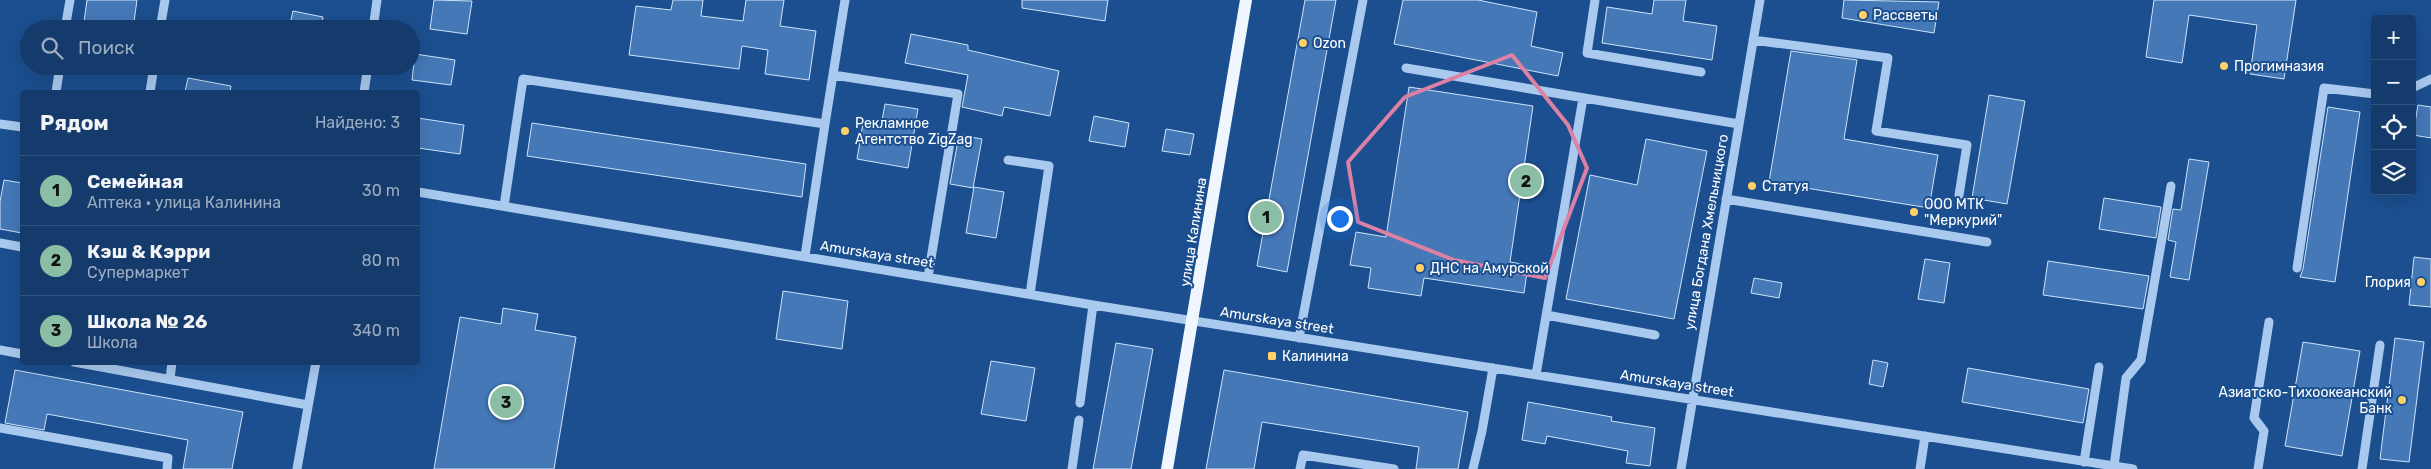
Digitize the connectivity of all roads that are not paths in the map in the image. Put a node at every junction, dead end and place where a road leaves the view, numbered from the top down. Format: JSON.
{"nodes":[{"id":1,"x":70,"y":0,"type":"edge"},
{"id":2,"x":164,"y":0,"type":"edge"},
{"id":3,"x":378,"y":0,"type":"edge"},
{"id":4,"x":845,"y":0,"type":"edge"},
{"id":5,"x":1246,"y":0,"type":"edge"},
{"id":6,"x":1363,"y":0,"type":"edge"},
{"id":7,"x":1595,"y":0,"type":"edge"},
{"id":8,"x":1760,"y":0,"type":"edge"},
{"id":9,"x":67,"y":20,"type":"edge"},
{"id":10,"x":161,"y":20,"type":"edge"},
{"id":11,"x":375,"y":20,"type":"edge"},
{"id":12,"x":1754,"y":40,"type":"junction"},
{"id":13,"x":1406,"y":68,"type":"dead end"},
{"id":14,"x":1701,"y":72,"type":"dead end"},
{"id":15,"x":59,"y":75,"type":"edge"},
{"id":16,"x":153,"y":75,"type":"edge"},
{"id":17,"x":367,"y":75,"type":"edge"},
{"id":18,"x":833,"y":75,"type":"junction"},
{"id":19,"x":2431,"y":79,"type":"edge"},
{"id":20,"x":2416,"y":86,"type":"edge"},
{"id":21,"x":56,"y":90,"type":"edge"},
{"id":22,"x":150,"y":90,"type":"edge"},
{"id":23,"x":364,"y":90,"type":"edge"},
{"id":24,"x":2371,"y":94,"type":"edge"},
{"id":25,"x":1583,"y":98,"type":"junction"},
{"id":26,"x":0,"y":124,"type":"edge"},
{"id":27,"x":825,"y":124,"type":"junction"},
{"id":28,"x":1739,"y":124,"type":"junction"},
{"id":29,"x":20,"y":127,"type":"edge"},
{"id":30,"x":1008,"y":160,"type":"dead end"},
{"id":31,"x":2171,"y":186,"type":"dead end"},
{"id":32,"x":420,"y":192,"type":"edge"},
{"id":33,"x":1959,"y":195,"type":"dead end"},
{"id":34,"x":1726,"y":199,"type":"junction"},
{"id":35,"x":504,"y":206,"type":"junction"},
{"id":36,"x":1987,"y":242,"type":"dead end"},
{"id":37,"x":0,"y":243,"type":"edge"},
{"id":38,"x":20,"y":247,"type":"edge"},
{"id":39,"x":805,"y":256,"type":"junction"},
{"id":40,"x":2297,"y":268,"type":"dead end"},
{"id":41,"x":928,"y":277,"type":"junction"},
{"id":42,"x":1030,"y":294,"type":"junction"},
{"id":43,"x":1094,"y":305,"type":"junction"},
{"id":44,"x":1546,"y":315,"type":"junction"},
{"id":45,"x":1193,"y":321,"type":"junction"},
{"id":46,"x":2269,"y":322,"type":"dead end"},
{"id":47,"x":1655,"y":335,"type":"dead end"},
{"id":48,"x":1299,"y":338,"type":"junction"},
{"id":49,"x":2380,"y":345,"type":"dead end"},
{"id":50,"x":0,"y":350,"type":"edge"},
{"id":51,"x":20,"y":354,"type":"edge"},
{"id":52,"x":91,"y":365,"type":"edge"},
{"id":53,"x":172,"y":365,"type":"edge"},
{"id":54,"x":315,"y":365,"type":"edge"},
{"id":55,"x":2099,"y":367,"type":"dead end"},
{"id":56,"x":1493,"y":368,"type":"junction"},
{"id":57,"x":1536,"y":375,"type":"junction"},
{"id":58,"x":170,"y":379,"type":"junction"},
{"id":59,"x":1691,"y":399,"type":"junction"},
{"id":60,"x":1080,"y":403,"type":"dead end"},
{"id":61,"x":308,"y":405,"type":"junction"},
{"id":62,"x":1079,"y":420,"type":"dead end"},
{"id":63,"x":0,"y":428,"type":"edge"},
{"id":64,"x":1926,"y":436,"type":"junction"},
{"id":65,"x":2084,"y":462,"type":"junction"},
{"id":66,"x":2114,"y":466,"type":"junction"},
{"id":67,"x":167,"y":469,"type":"edge"},
{"id":68,"x":297,"y":469,"type":"edge"},
{"id":69,"x":1072,"y":469,"type":"edge"},
{"id":70,"x":1167,"y":469,"type":"edge"},
{"id":71,"x":1300,"y":469,"type":"edge"},
{"id":72,"x":1394,"y":469,"type":"edge"},
{"id":73,"x":1473,"y":469,"type":"edge"},
{"id":74,"x":1681,"y":469,"type":"edge"},
{"id":75,"x":1920,"y":469,"type":"edge"},
{"id":76,"x":2133,"y":469,"type":"edge"},
{"id":77,"x":2258,"y":469,"type":"edge"},
{"id":78,"x":2362,"y":469,"type":"edge"}],
"edges":[{"from":1,"to":9,"type":"street"},
{"from":2,"to":10,"type":"street"},
{"from":3,"to":11,"type":"street"},
{"from":4,"to":18,"type":"street"},
{"from":5,"to":45,"type":"main road","name":"улица Калинина"},
{"from":6,"to":48,"type":"street"},
{"from":7,"to":14,"type":"street"},
{"from":8,"to":12,"type":"street","name":"улица Богдана Хмельницкого"},
{"from":12,"to":28,"type":"street","name":"улица Богдана Хмельницкого"},
{"from":12,"to":33,"type":"street"},
{"from":13,"to":25,"type":"street"},
{"from":15,"to":21,"type":"street"},
{"from":16,"to":22,"type":"street"},
{"from":17,"to":23,"type":"street"},
{"from":18,"to":27,"type":"street"},
{"from":18,"to":41,"type":"street"},
{"from":19,"to":20,"type":"street"},
{"from":24,"to":40,"type":"street"},
{"from":25,"to":28,"type":"street"},
{"from":25,"to":44,"type":"street"},
{"from":26,"to":29,"type":"street"},
{"from":27,"to":35,"type":"street"},
{"from":27,"to":39,"type":"street"},
{"from":28,"to":34,"type":"street","name":"улица Богдана Хмельницкого"},
{"from":30,"to":42,"type":"street"},
{"from":31,"to":66,"type":"street"},
{"from":32,"to":35,"type":"street","name":"Amurskaya street"},
{"from":34,"to":36,"type":"street"},
{"from":34,"to":59,"type":"street","name":"улица Богдана Хмельницкого"},
{"from":35,"to":39,"type":"street","name":"Amurskaya street"},
{"from":37,"to":38,"type":"street"},
{"from":39,"to":41,"type":"street","name":"Amurskaya street"},
{"from":41,"to":42,"type":"street","name":"Amurskaya street"},
{"from":42,"to":43,"type":"street","name":"Amurskaya street"},
{"from":43,"to":45,"type":"street","name":"Amurskaya street"},
{"from":43,"to":60,"type":"street"},
{"from":44,"to":47,"type":"street"},
{"from":44,"to":57,"type":"street"},
{"from":45,"to":48,"type":"street","name":"Amurskaya street"},
{"from":45,"to":70,"type":"main road","name":"улица Калинина"},
{"from":46,"to":77,"type":"street"},
{"from":48,"to":56,"type":"street","name":"Amurskaya street"},
{"from":49,"to":78,"type":"street"},
{"from":50,"to":51,"type":"street"},
{"from":52,"to":58,"type":"street"},
{"from":53,"to":58,"type":"street"},
{"from":54,"to":61,"type":"street"},
{"from":55,"to":65,"type":"street"},
{"from":56,"to":57,"type":"street","name":"Amurskaya street"},
{"from":56,"to":73,"type":"street"},
{"from":57,"to":59,"type":"street","name":"Amurskaya street"},
{"from":58,"to":61,"type":"street"},
{"from":59,"to":64,"type":"street","name":"Amurskaya street"},
{"from":59,"to":74,"type":"street","name":"улица Богдана Хмельницкого"},
{"from":61,"to":68,"type":"street"},
{"from":62,"to":69,"type":"street"},
{"from":63,"to":67,"type":"street"},
{"from":64,"to":65,"type":"street","name":"Amurskaya street"},
{"from":64,"to":75,"type":"street"},
{"from":65,"to":66,"type":"street","name":"Amurskaya street"},
{"from":66,"to":76,"type":"street","name":"Amurskaya street"},
{"from":71,"to":72,"type":"street"}]}
